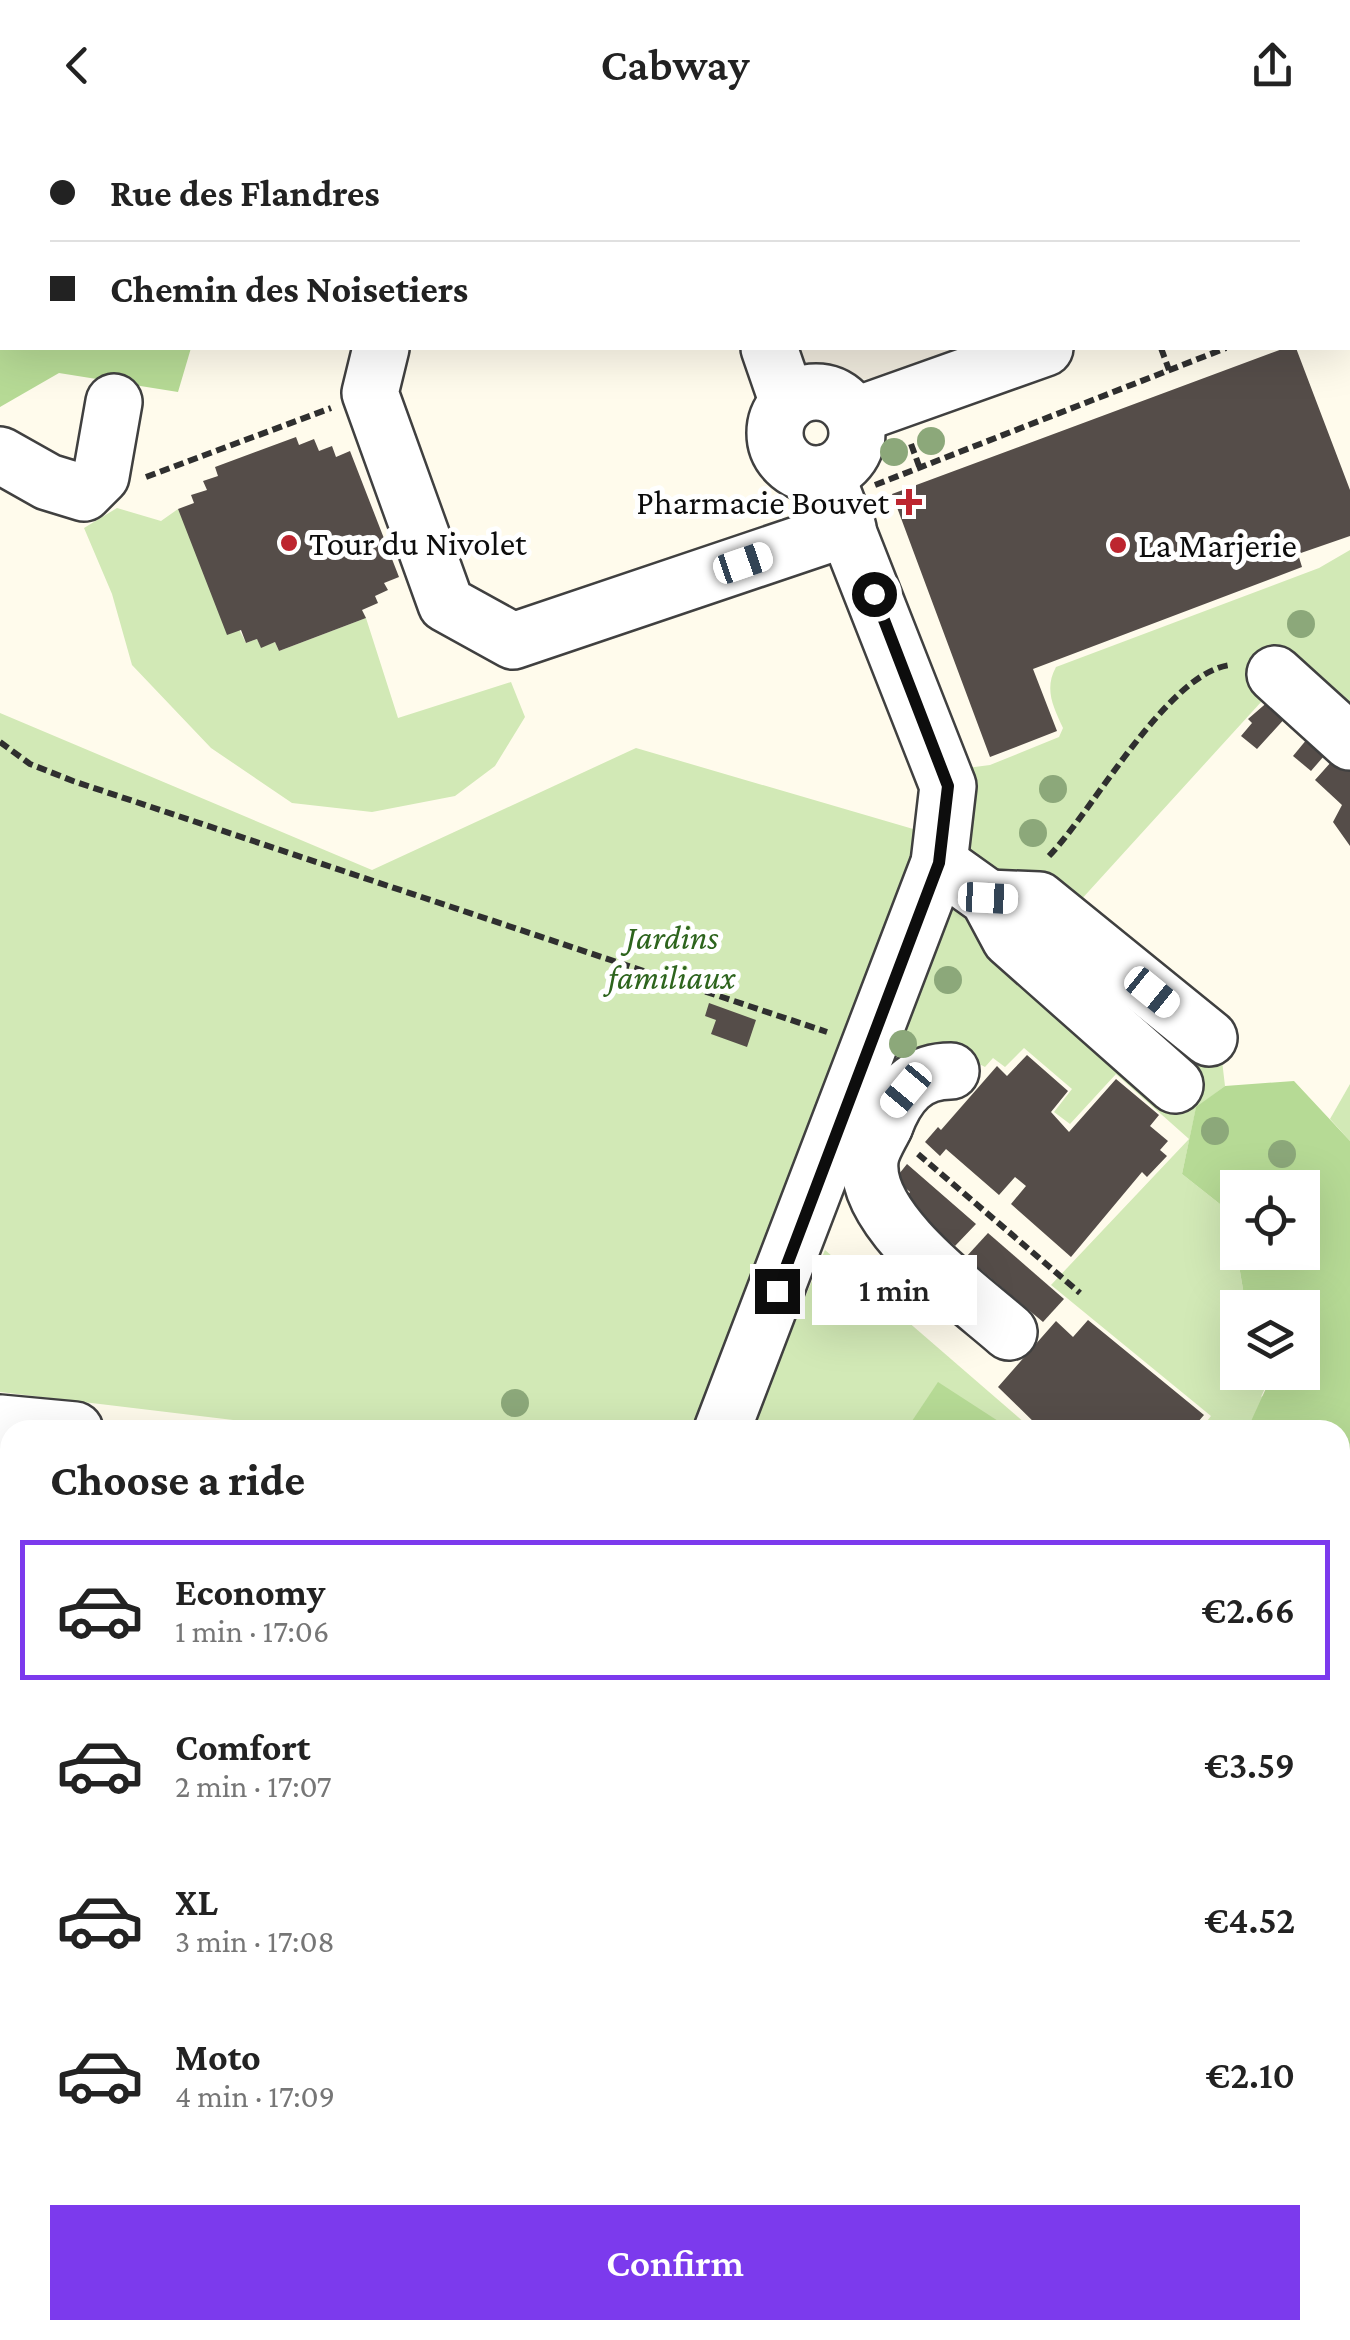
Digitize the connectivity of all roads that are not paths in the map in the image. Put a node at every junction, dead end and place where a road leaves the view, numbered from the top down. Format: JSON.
{"nodes":[{"id":1,"x":770,"y":350,"type":"edge"},
{"id":2,"x":1039,"y":350,"type":"edge"},
{"id":3,"x":376,"y":370,"type":"edge"},
{"id":4,"x":114,"y":402,"type":"dead end"},
{"id":5,"x":788,"y":402,"type":"junction"},
{"id":6,"x":854,"y":416,"type":"junction"},
{"id":7,"x":0,"y":455,"type":"edge"},
{"id":8,"x":847,"y":498,"type":"junction"},
{"id":9,"x":1275,"y":674,"type":"road end"},
{"id":10,"x":1350,"y":742,"type":"edge"},
{"id":11,"x":939,"y":863,"type":"junction"},
{"id":12,"x":988,"y":898,"type":"junction"},
{"id":13,"x":1209,"y":1038,"type":"dead end"},
{"id":14,"x":951,"y":1070,"type":"dead end"},
{"id":15,"x":1174,"y":1084,"type":"dead end"},
{"id":16,"x":868,"y":1111,"type":"junction"},
{"id":17,"x":1009,"y":1332,"type":"dead end"},
{"id":18,"x":727,"y":1420,"type":"edge"}],
"edges":[{"from":1,"to":5,"type":"street"},
{"from":2,"to":6,"type":"street"},
{"from":3,"to":8,"type":"street"},
{"from":4,"to":7,"type":"street"},
{"from":5,"to":6,"type":"street"},
{"from":5,"to":8,"type":"street"},
{"from":6,"to":8,"type":"street"},
{"from":8,"to":11,"type":"street"},
{"from":9,"to":10,"type":"street"},
{"from":11,"to":12,"type":"street"},
{"from":11,"to":16,"type":"street"},
{"from":12,"to":13,"type":"street"},
{"from":12,"to":15,"type":"street"},
{"from":14,"to":16,"type":"street"},
{"from":16,"to":17,"type":"street"},
{"from":16,"to":18,"type":"street"}]}
